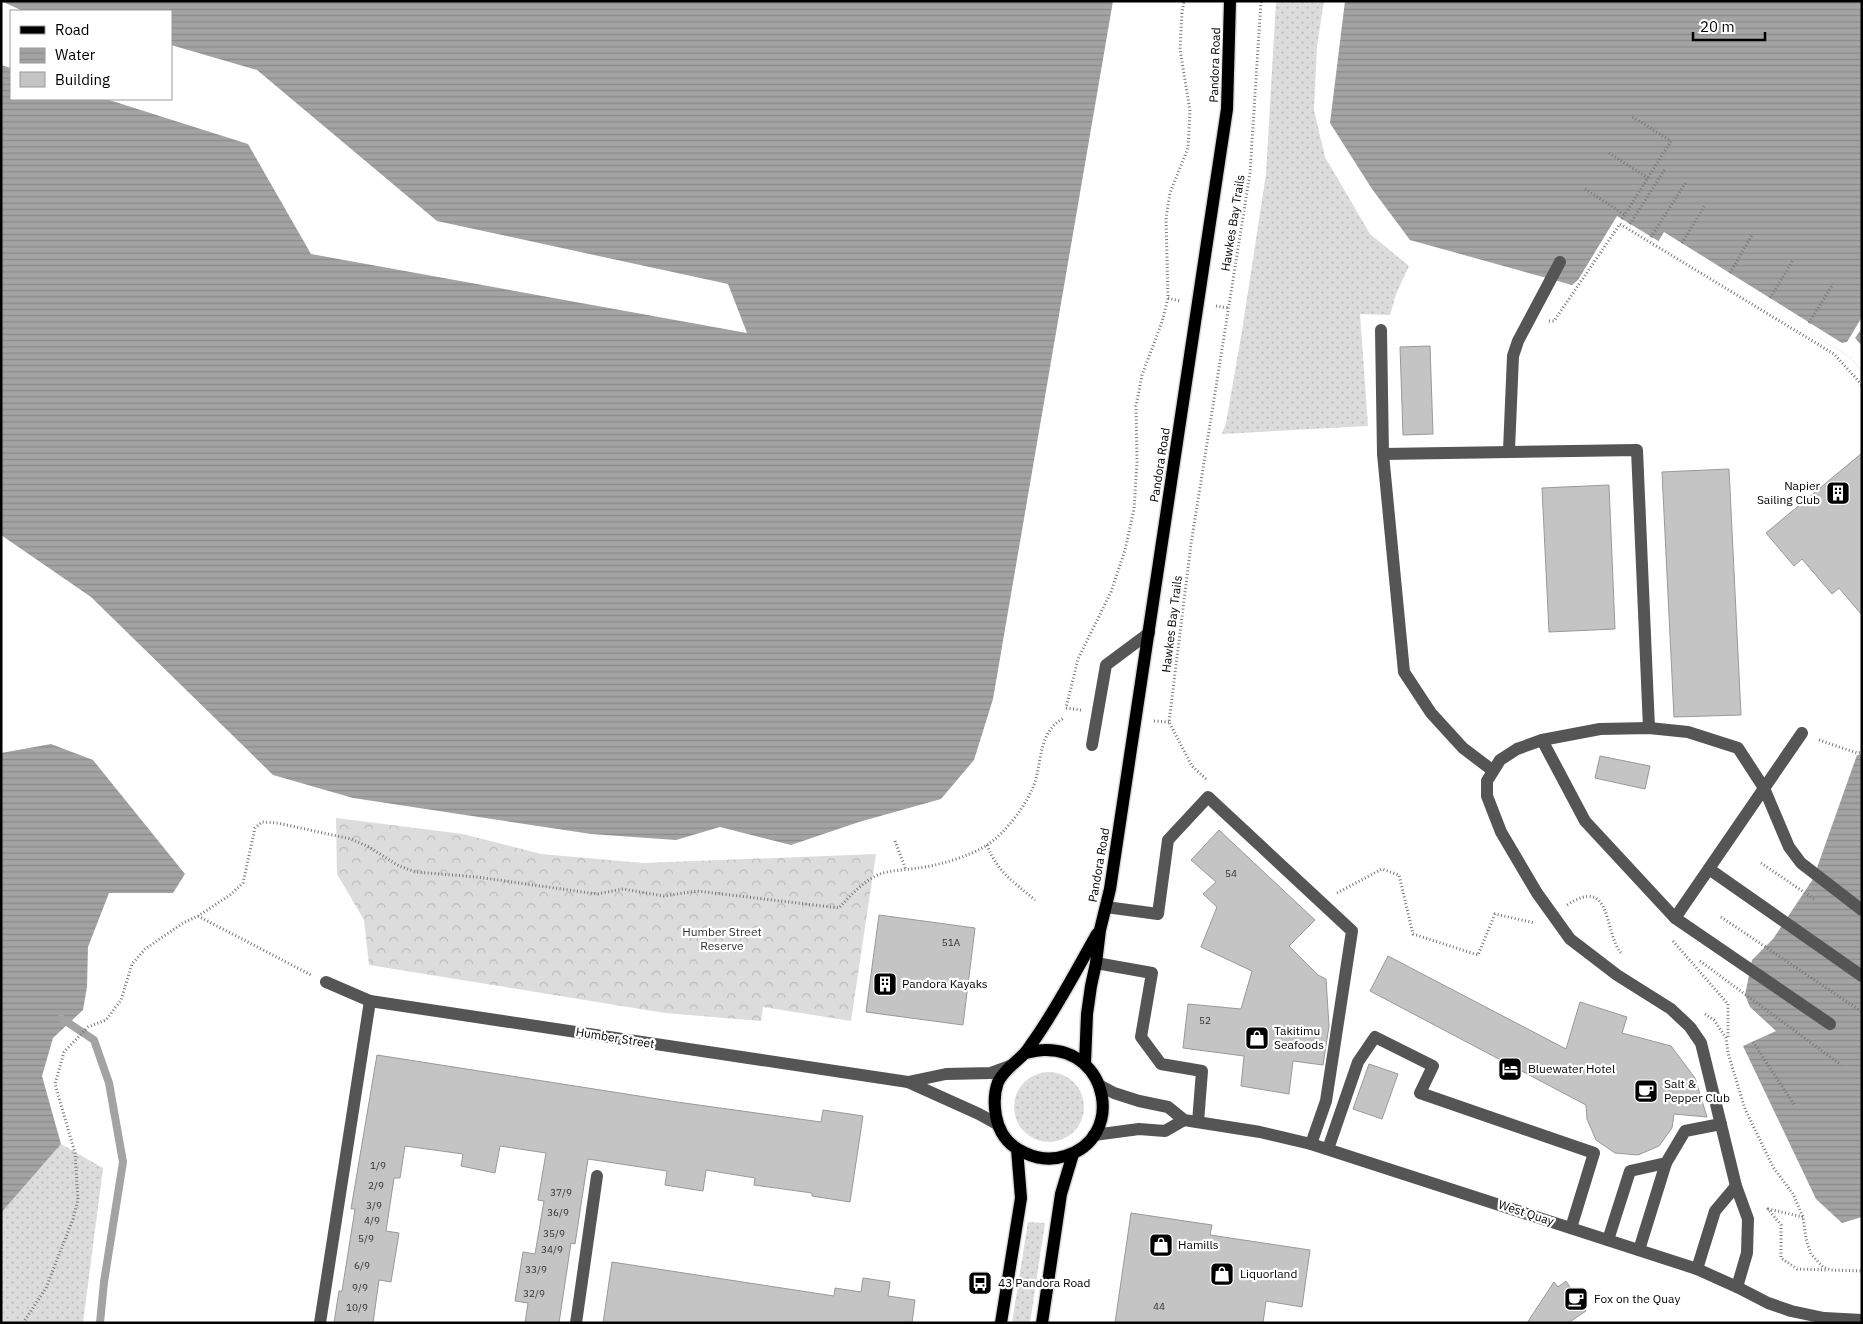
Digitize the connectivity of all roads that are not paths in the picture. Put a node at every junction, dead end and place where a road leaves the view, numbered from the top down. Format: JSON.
{"nodes":[{"id":1,"x":1230,"y":1,"type":"edge"},
{"id":2,"x":1560,"y":262,"type":"dead end"},
{"id":3,"x":1381,"y":330,"type":"dead end"},
{"id":4,"x":1509,"y":450,"type":"junction"},
{"id":5,"x":1383,"y":454,"type":"junction"},
{"id":6,"x":1149,"y":633,"type":"junction"},
{"id":7,"x":1649,"y":728,"type":"junction"},
{"id":8,"x":1802,"y":733,"type":"road end"},
{"id":9,"x":1542,"y":740,"type":"junction"},
{"id":10,"x":1092,"y":745,"type":"dead end"},
{"id":11,"x":1492,"y":770,"type":"junction"},
{"id":12,"x":1764,"y":788,"type":"junction"},
{"id":13,"x":1709,"y":869,"type":"junction"},
{"id":14,"x":1106,"y":907,"type":"junction"},
{"id":15,"x":1862,"y":910,"type":"edge"},
{"id":16,"x":1675,"y":918,"type":"junction"},
{"id":17,"x":1100,"y":930,"type":"junction"},
{"id":18,"x":1096,"y":963,"type":"junction"},
{"id":19,"x":1862,"y":976,"type":"edge"},
{"id":20,"x":326,"y":982,"type":"road end"},
{"id":21,"x":370,"y":1001,"type":"junction"},
{"id":22,"x":1830,"y":1024,"type":"dead end"},
{"id":23,"x":1025,"y":1053,"type":"junction"},
{"id":24,"x":1085,"y":1063,"type":"junction"},
{"id":25,"x":1010,"y":1066,"type":"junction"},
{"id":26,"x":908,"y":1082,"type":"junction"},
{"id":27,"x":1099,"y":1085,"type":"junction"},
{"id":28,"x":1184,"y":1120,"type":"junction"},
{"id":29,"x":1198,"y":1122,"type":"junction"},
{"id":30,"x":997,"y":1124,"type":"junction"},
{"id":31,"x":1721,"y":1124,"type":"junction"},
{"id":32,"x":1094,"y":1135,"type":"junction"},
{"id":33,"x":1311,"y":1144,"type":"junction"},
{"id":34,"x":1017,"y":1149,"type":"junction"},
{"id":35,"x":1328,"y":1149,"type":"junction"},
{"id":36,"x":1073,"y":1154,"type":"junction"},
{"id":37,"x":1666,"y":1163,"type":"junction"},
{"id":38,"x":598,"y":1176,"type":"dead end"},
{"id":39,"x":1736,"y":1186,"type":"junction"},
{"id":40,"x":1571,"y":1228,"type":"junction"},
{"id":41,"x":1608,"y":1240,"type":"junction"},
{"id":42,"x":1639,"y":1250,"type":"junction"},
{"id":43,"x":1697,"y":1269,"type":"junction"},
{"id":44,"x":1737,"y":1287,"type":"junction"},
{"id":45,"x":1862,"y":1320,"type":"edge"},
{"id":46,"x":320,"y":1323,"type":"edge"},
{"id":47,"x":576,"y":1323,"type":"edge"},
{"id":48,"x":1001,"y":1323,"type":"edge"},
{"id":49,"x":1042,"y":1323,"type":"edge"}],
"edges":[{"from":1,"to":6,"type":"main road","name":"Pandora Road"},
{"from":2,"to":4,"type":"street"},
{"from":3,"to":5,"type":"street"},
{"from":4,"to":5,"type":"street"},
{"from":4,"to":7,"type":"street"},
{"from":5,"to":11,"type":"street"},
{"from":6,"to":10,"type":"street"},
{"from":6,"to":14,"type":"main road","name":"Pandora Road"},
{"from":7,"to":9,"type":"street"},
{"from":7,"to":12,"type":"street"},
{"from":8,"to":12,"type":"street"},
{"from":9,"to":11,"type":"street"},
{"from":9,"to":16,"type":"street"},
{"from":11,"to":31,"type":"street"},
{"from":12,"to":13,"type":"street"},
{"from":12,"to":15,"type":"street"},
{"from":13,"to":16,"type":"street"},
{"from":13,"to":19,"type":"street"},
{"from":14,"to":17,"type":"main road","name":"Pandora Road"},
{"from":14,"to":33,"type":"street"},
{"from":16,"to":22,"type":"street"},
{"from":17,"to":18,"type":"main road"},
{"from":17,"to":23,"type":"main road"},
{"from":18,"to":24,"type":"main road"},
{"from":18,"to":29,"type":"street"},
{"from":20,"to":21,"type":"street","name":"Humber Street"},
{"from":21,"to":26,"type":"street","name":"Humber Street"},
{"from":21,"to":46,"type":"street"},
{"from":23,"to":24,"type":"main road"},
{"from":23,"to":25,"type":"main road"},
{"from":24,"to":27,"type":"main road"},
{"from":25,"to":26,"type":"street","name":"Humber Street"},
{"from":25,"to":30,"type":"main road"},
{"from":26,"to":30,"type":"street","name":"Humber Street"},
{"from":27,"to":28,"type":"street","name":"West Quay"},
{"from":27,"to":32,"type":"main road"},
{"from":28,"to":29,"type":"street","name":"West Quay"},
{"from":28,"to":32,"type":"street"},
{"from":29,"to":33,"type":"street","name":"West Quay"},
{"from":30,"to":34,"type":"main road"},
{"from":31,"to":37,"type":"street"},
{"from":31,"to":39,"type":"street"},
{"from":32,"to":36,"type":"main road"},
{"from":33,"to":35,"type":"street","name":"West Quay"},
{"from":34,"to":36,"type":"main road"},
{"from":34,"to":48,"type":"main road"},
{"from":35,"to":40,"type":"street","name":"West Quay"},
{"from":35,"to":40,"type":"street"},
{"from":36,"to":49,"type":"main road"},
{"from":37,"to":41,"type":"street"},
{"from":37,"to":42,"type":"street"},
{"from":38,"to":47,"type":"street"},
{"from":39,"to":43,"type":"street"},
{"from":39,"to":44,"type":"street"},
{"from":40,"to":41,"type":"street","name":"West Quay"},
{"from":41,"to":42,"type":"street","name":"West Quay"},
{"from":42,"to":43,"type":"street","name":"West Quay"},
{"from":43,"to":44,"type":"street","name":"West Quay"},
{"from":44,"to":45,"type":"street","name":"West Quay"}]}
